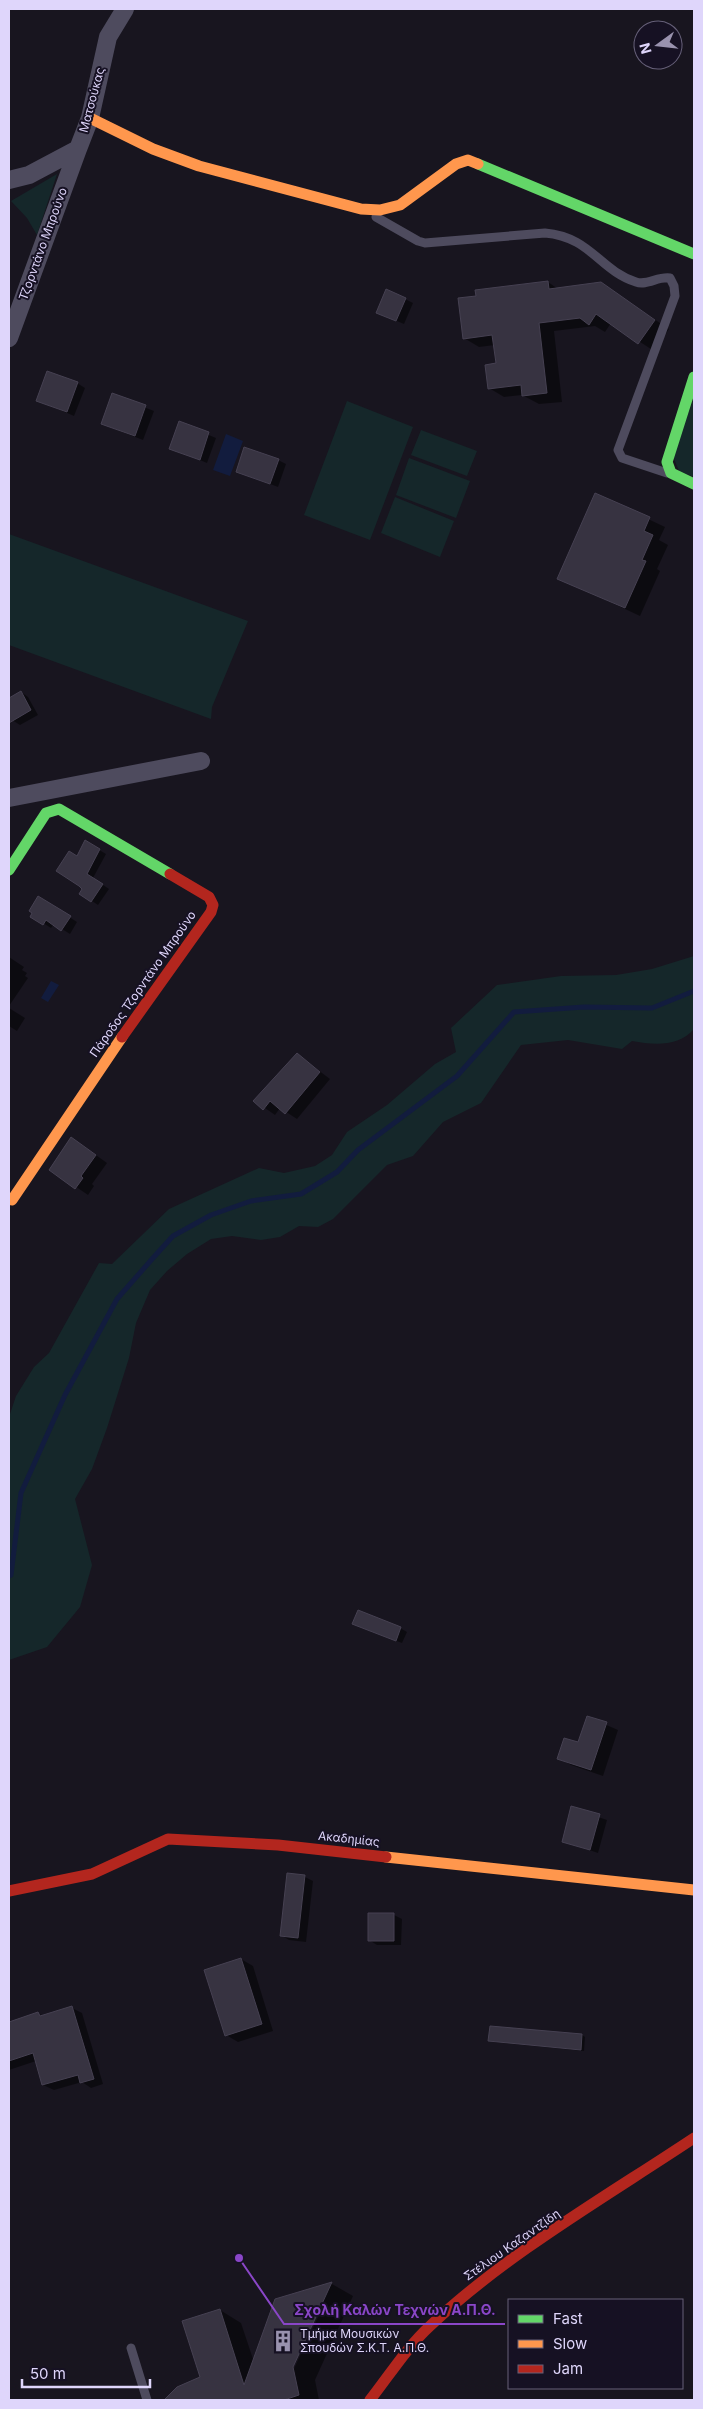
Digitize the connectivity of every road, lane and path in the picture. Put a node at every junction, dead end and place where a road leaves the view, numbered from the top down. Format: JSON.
{"nodes":[{"id":1,"x":125,"y":9,"type":"edge"},
{"id":2,"x":90,"y":118,"type":"junction"},
{"id":3,"x":78,"y":149,"type":"junction"},
{"id":4,"x":9,"y":180,"type":"edge"},
{"id":5,"x":363,"y":210,"type":"junction"},
{"id":6,"x":694,"y":254,"type":"edge"},
{"id":7,"x":9,"y":338,"type":"edge"},
{"id":8,"x":694,"y":377,"type":"edge"},
{"id":9,"x":677,"y":477,"type":"junction"},
{"id":10,"x":694,"y":484,"type":"edge"},
{"id":11,"x":201,"y":761,"type":"dead end"},
{"id":12,"x":9,"y":798,"type":"edge"},
{"id":13,"x":9,"y":870,"type":"edge"},
{"id":14,"x":12,"y":1200,"type":"dead end"},
{"id":15,"x":694,"y":1890,"type":"edge"},
{"id":16,"x":9,"y":1891,"type":"edge"},
{"id":17,"x":694,"y":2138,"type":"edge"},
{"id":18,"x":131,"y":2348,"type":"dead end"},
{"id":19,"x":147,"y":2400,"type":"edge"},
{"id":20,"x":370,"y":2400,"type":"edge"}],
"edges":[{"from":1,"to":2,"type":"street","name":"Ματσούκας"},
{"from":2,"to":3,"type":"street","name":"Ματσούκας"},
{"from":2,"to":5,"type":"street"},
{"from":3,"to":4,"type":"street","name":"Ματσούκας"},
{"from":3,"to":7,"type":"street","name":"Τζορντάνο Μπρούνο"},
{"from":5,"to":6,"type":"street"},
{"from":5,"to":9,"type":"lane"},
{"from":8,"to":9,"type":"street"},
{"from":9,"to":10,"type":"street"},
{"from":11,"to":12,"type":"street"},
{"from":13,"to":14,"type":"street","name":"Πάροδος Τζορντάνο Μπρούνο"},
{"from":15,"to":16,"type":"street","name":"Ακαδημίας"},
{"from":17,"to":20,"type":"street","name":"Στέλιου Καζαντζίδη"},
{"from":18,"to":19,"type":"lane"}]}
